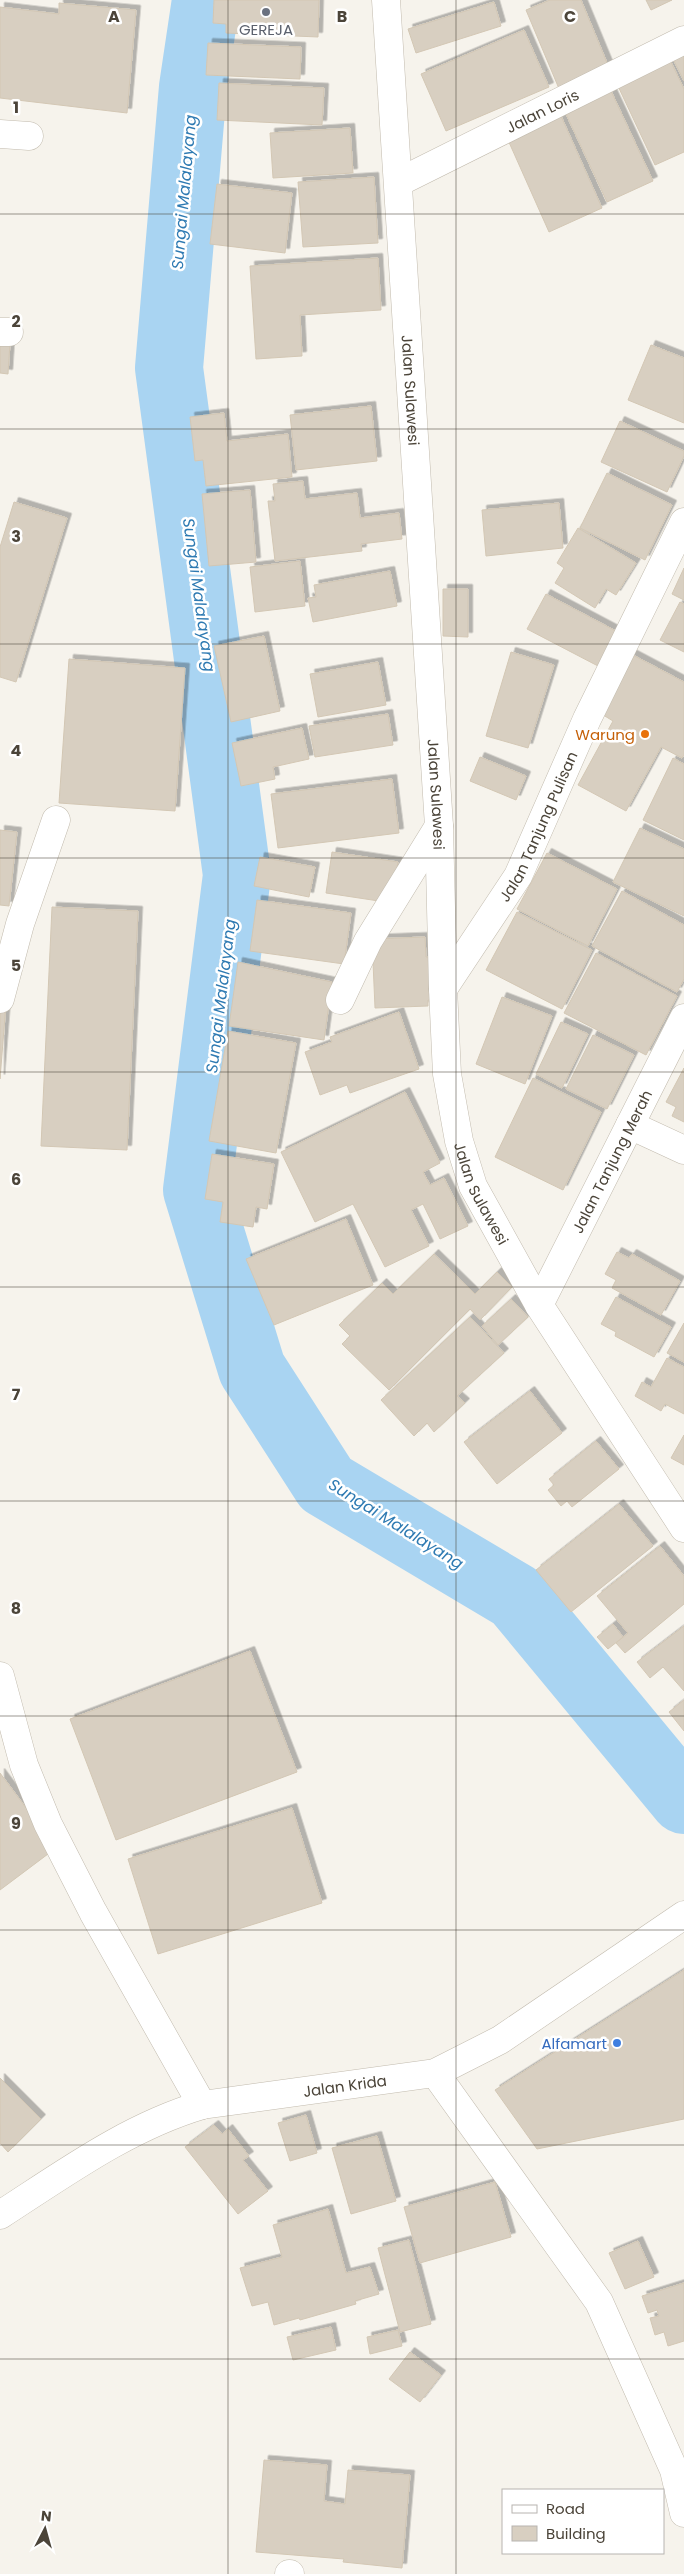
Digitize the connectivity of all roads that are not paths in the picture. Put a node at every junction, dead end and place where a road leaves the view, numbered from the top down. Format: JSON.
{"nodes":[{"id":1,"x":386,"y":0,"type":"edge"},
{"id":2,"x":684,"y":40,"type":"edge"},
{"id":3,"x":0,"y":134,"type":"edge"},
{"id":4,"x":29,"y":136,"type":"dead end"},
{"id":5,"x":399,"y":182,"type":"junction"},
{"id":6,"x":684,"y":522,"type":"edge"},
{"id":7,"x":56,"y":820,"type":"dead end"},
{"id":8,"x":439,"y":826,"type":"junction"},
{"id":9,"x":443,"y":989,"type":"junction"},
{"id":10,"x":0,"y":999,"type":"edge"},
{"id":11,"x":340,"y":1000,"type":"dead end"},
{"id":12,"x":684,"y":1018,"type":"edge"},
{"id":13,"x":630,"y":1124,"type":"junction"},
{"id":14,"x":684,"y":1150,"type":"edge"},
{"id":15,"x":539,"y":1306,"type":"junction"},
{"id":16,"x":684,"y":1528,"type":"edge"},
{"id":17,"x":0,"y":1676,"type":"edge"},
{"id":18,"x":679,"y":1918,"type":"edge"},
{"id":19,"x":435,"y":2073,"type":"junction"},
{"id":20,"x":202,"y":2105,"type":"junction"},
{"id":21,"x":0,"y":2215,"type":"edge"},
{"id":22,"x":684,"y":2513,"type":"edge"}],
"edges":[{"from":1,"to":5,"type":"street","name":"Jalan Sulawesi"},
{"from":2,"to":5,"type":"street","name":"Jalan Loris"},
{"from":3,"to":4,"type":"street"},
{"from":5,"to":8,"type":"street","name":"Jalan Sulawesi"},
{"from":6,"to":9,"type":"street","name":"Jalan Tanjung Pulisan"},
{"from":7,"to":10,"type":"street"},
{"from":8,"to":9,"type":"street","name":"Jalan Sulawesi"},
{"from":8,"to":11,"type":"street"},
{"from":9,"to":15,"type":"street","name":"Jalan Sulawesi"},
{"from":12,"to":13,"type":"street","name":"Jalan Tanjung Merah"},
{"from":13,"to":14,"type":"street"},
{"from":13,"to":15,"type":"street","name":"Jalan Tanjung Merah"},
{"from":15,"to":16,"type":"street","name":"Jalan Sulawesi"},
{"from":17,"to":20,"type":"street"},
{"from":18,"to":19,"type":"street","name":"Jalan Krida"},
{"from":19,"to":20,"type":"street","name":"Jalan Krida"},
{"from":19,"to":22,"type":"street"},
{"from":20,"to":21,"type":"street","name":"Jalan Krida"}]}
